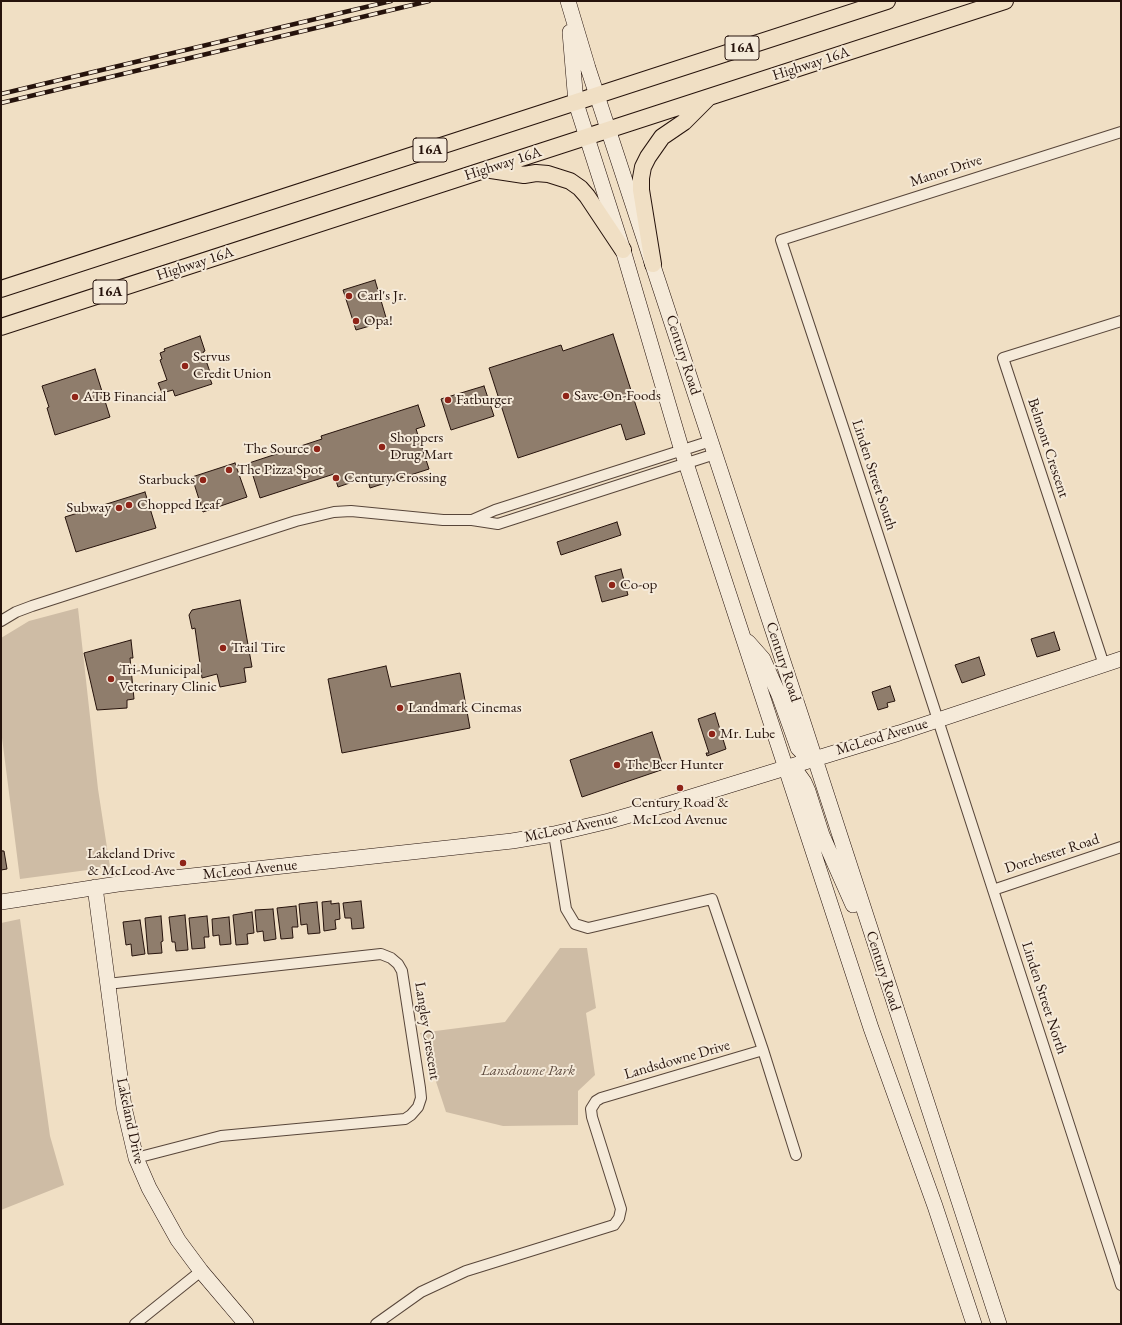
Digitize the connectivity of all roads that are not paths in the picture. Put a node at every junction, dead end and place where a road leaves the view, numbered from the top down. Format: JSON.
{"nodes":[{"id":1,"x":887,"y":1,"type":"edge"},
{"id":2,"x":1005,"y":1,"type":"edge"},
{"id":3,"x":598,"y":96,"type":"junction"},
{"id":4,"x":710,"y":96,"type":"junction"},
{"id":5,"x":576,"y":102,"type":"junction"},
{"id":6,"x":608,"y":130,"type":"junction"},
{"id":7,"x":1121,"y":132,"type":"edge"},
{"id":8,"x":587,"y":137,"type":"junction"},
{"id":9,"x":488,"y":169,"type":"junction"},
{"id":10,"x":781,"y":240,"type":"joint"},
{"id":11,"x":623,"y":250,"type":"junction"},
{"id":12,"x":653,"y":264,"type":"junction"},
{"id":13,"x":1,"y":289,"type":"edge"},
{"id":14,"x":1121,"y":321,"type":"edge"},
{"id":15,"x":1,"y":327,"type":"edge"},
{"id":16,"x":713,"y":448,"type":"junction"},
{"id":17,"x":685,"y":457,"type":"junction"},
{"id":18,"x":1,"y":621,"type":"edge"},
{"id":19,"x":743,"y":637,"type":"junction"},
{"id":20,"x":1121,"y":659,"type":"edge"},
{"id":21,"x":1104,"y":665,"type":"junction"},
{"id":22,"x":938,"y":719,"type":"junction"},
{"id":23,"x":815,"y":758,"type":"junction"},
{"id":24,"x":786,"y":767,"type":"junction"},
{"id":25,"x":554,"y":834,"type":"junction"},
{"id":26,"x":1121,"y":847,"type":"edge"},
{"id":27,"x":95,"y":887,"type":"junction"},
{"id":28,"x":993,"y":890,"type":"junction"},
{"id":29,"x":1,"y":902,"type":"edge"},
{"id":30,"x":885,"y":977,"type":"junction"},
{"id":31,"x":107,"y":984,"type":"junction"},
{"id":32,"x":763,"y":1050,"type":"junction"},
{"id":33,"x":796,"y":1156,"type":"dead end"},
{"id":34,"x":136,"y":1158,"type":"junction"},
{"id":35,"x":201,"y":1271,"type":"junction"},
{"id":36,"x":1121,"y":1285,"type":"edge"},
{"id":37,"x":135,"y":1324,"type":"edge"},
{"id":38,"x":246,"y":1324,"type":"edge"},
{"id":39,"x":376,"y":1324,"type":"edge"},
{"id":40,"x":974,"y":1324,"type":"edge"},
{"id":41,"x":998,"y":1324,"type":"edge"}],
"edges":[{"from":1,"to":3,"type":"main road","number":"16A"},
{"from":2,"to":4,"type":"main road","name":"Highway 16A","number":"16A"},
{"from":3,"to":5,"type":"main road","number":"16A"},
{"from":3,"to":5,"type":"main road","name":"Century Road"},
{"from":3,"to":6,"type":"main road","name":"Century Road"},
{"from":4,"to":6,"type":"main road","name":"Highway 16A","number":"16A"},
{"from":4,"to":12,"type":"main road"},
{"from":5,"to":8,"type":"main road","name":"Century Road"},
{"from":5,"to":13,"type":"main road","number":"16A"},
{"from":6,"to":8,"type":"main road","name":"Highway 16A","number":"16A"},
{"from":6,"to":12,"type":"main road","name":"Century Road"},
{"from":7,"to":10,"type":"street","name":"Manor Drive"},
{"from":8,"to":9,"type":"main road","name":"Highway 16A","number":"16A"},
{"from":8,"to":11,"type":"main road","name":"Century Road"},
{"from":9,"to":11,"type":"main road"},
{"from":9,"to":15,"type":"main road","name":"Highway 16A","number":"16A"},
{"from":10,"to":22,"type":"street","name":"Linden Street South"},
{"from":11,"to":17,"type":"main road","name":"Century Road"},
{"from":12,"to":16,"type":"main road","name":"Century Road"},
{"from":14,"to":21,"type":"street","name":"Belmont Crescent"},
{"from":16,"to":17,"type":"street"},
{"from":16,"to":23,"type":"main road","name":"Century Road"},
{"from":17,"to":18,"type":"street"},
{"from":17,"to":19,"type":"main road","name":"Century Road"},
{"from":19,"to":23,"type":"main road"},
{"from":19,"to":24,"type":"main road","name":"Century Road"},
{"from":20,"to":21,"type":"main road","name":"McLeod Avenue"},
{"from":21,"to":22,"type":"main road","name":"McLeod Avenue"},
{"from":22,"to":23,"type":"main road","name":"McLeod Avenue"},
{"from":22,"to":28,"type":"street","name":"Linden Street North"},
{"from":23,"to":24,"type":"main road","name":"McLeod Avenue"},
{"from":23,"to":30,"type":"main road","name":"Century Road"},
{"from":24,"to":25,"type":"main road","name":"McLeod Avenue"},
{"from":24,"to":30,"type":"main road"},
{"from":24,"to":40,"type":"main road","name":"Century Road"},
{"from":25,"to":27,"type":"main road","name":"McLeod Avenue"},
{"from":25,"to":32,"type":"street"},
{"from":26,"to":28,"type":"street","name":"Dorchester Road"},
{"from":27,"to":29,"type":"main road","name":"McLeod Avenue"},
{"from":27,"to":31,"type":"main road","name":"Lakeland Drive"},
{"from":28,"to":36,"type":"street","name":"Linden Street North"},
{"from":30,"to":41,"type":"main road","name":"Century Road"},
{"from":31,"to":34,"type":"main road","name":"Lakeland Drive"},
{"from":31,"to":34,"type":"street","name":"Langley Crescent"},
{"from":32,"to":33,"type":"street"},
{"from":32,"to":39,"type":"street","name":"Landsdowne Drive"},
{"from":34,"to":35,"type":"main road","name":"Lakeland Drive"},
{"from":35,"to":37,"type":"street"},
{"from":35,"to":38,"type":"main road","name":"Lakeland Drive"}]}
